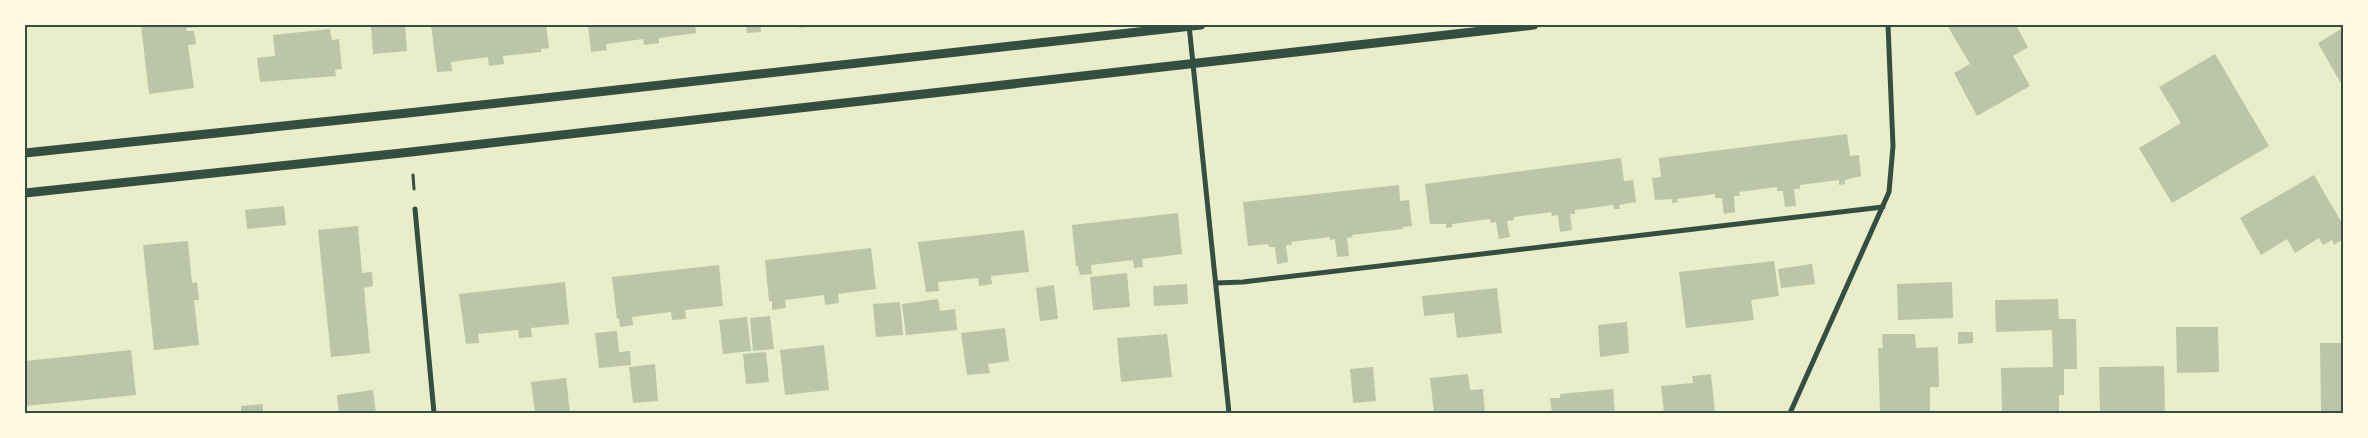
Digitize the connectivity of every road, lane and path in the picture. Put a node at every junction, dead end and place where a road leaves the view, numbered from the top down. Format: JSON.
{"nodes":[{"id":1,"x":1190,"y":25,"type":"edge"},
{"id":2,"x":1201,"y":25,"type":"edge"},
{"id":3,"x":1534,"y":25,"type":"edge"},
{"id":4,"x":1888,"y":25,"type":"edge"},
{"id":5,"x":1194,"y":64,"type":"junction"},
{"id":6,"x":411,"y":152,"type":"junction"},
{"id":7,"x":25,"y":153,"type":"edge"},
{"id":8,"x":25,"y":193,"type":"edge"},
{"id":9,"x":1882,"y":207,"type":"junction"},
{"id":10,"x":415,"y":209,"type":"joint"},
{"id":11,"x":1216,"y":284,"type":"junction"},
{"id":12,"x":434,"y":413,"type":"edge"},
{"id":13,"x":1229,"y":413,"type":"edge"},
{"id":14,"x":1790,"y":413,"type":"edge"}],
"edges":[{"from":1,"to":2,"type":"street"},
{"from":1,"to":5,"type":"street"},
{"from":1,"to":7,"type":"street"},
{"from":3,"to":5,"type":"street"},
{"from":4,"to":9,"type":"street"},
{"from":5,"to":6,"type":"street"},
{"from":5,"to":11,"type":"street"},
{"from":6,"to":8,"type":"street"},
{"from":6,"to":10,"type":"path"},
{"from":9,"to":11,"type":"street"},
{"from":9,"to":14,"type":"street"},
{"from":10,"to":12,"type":"street"},
{"from":11,"to":13,"type":"street"}]}
